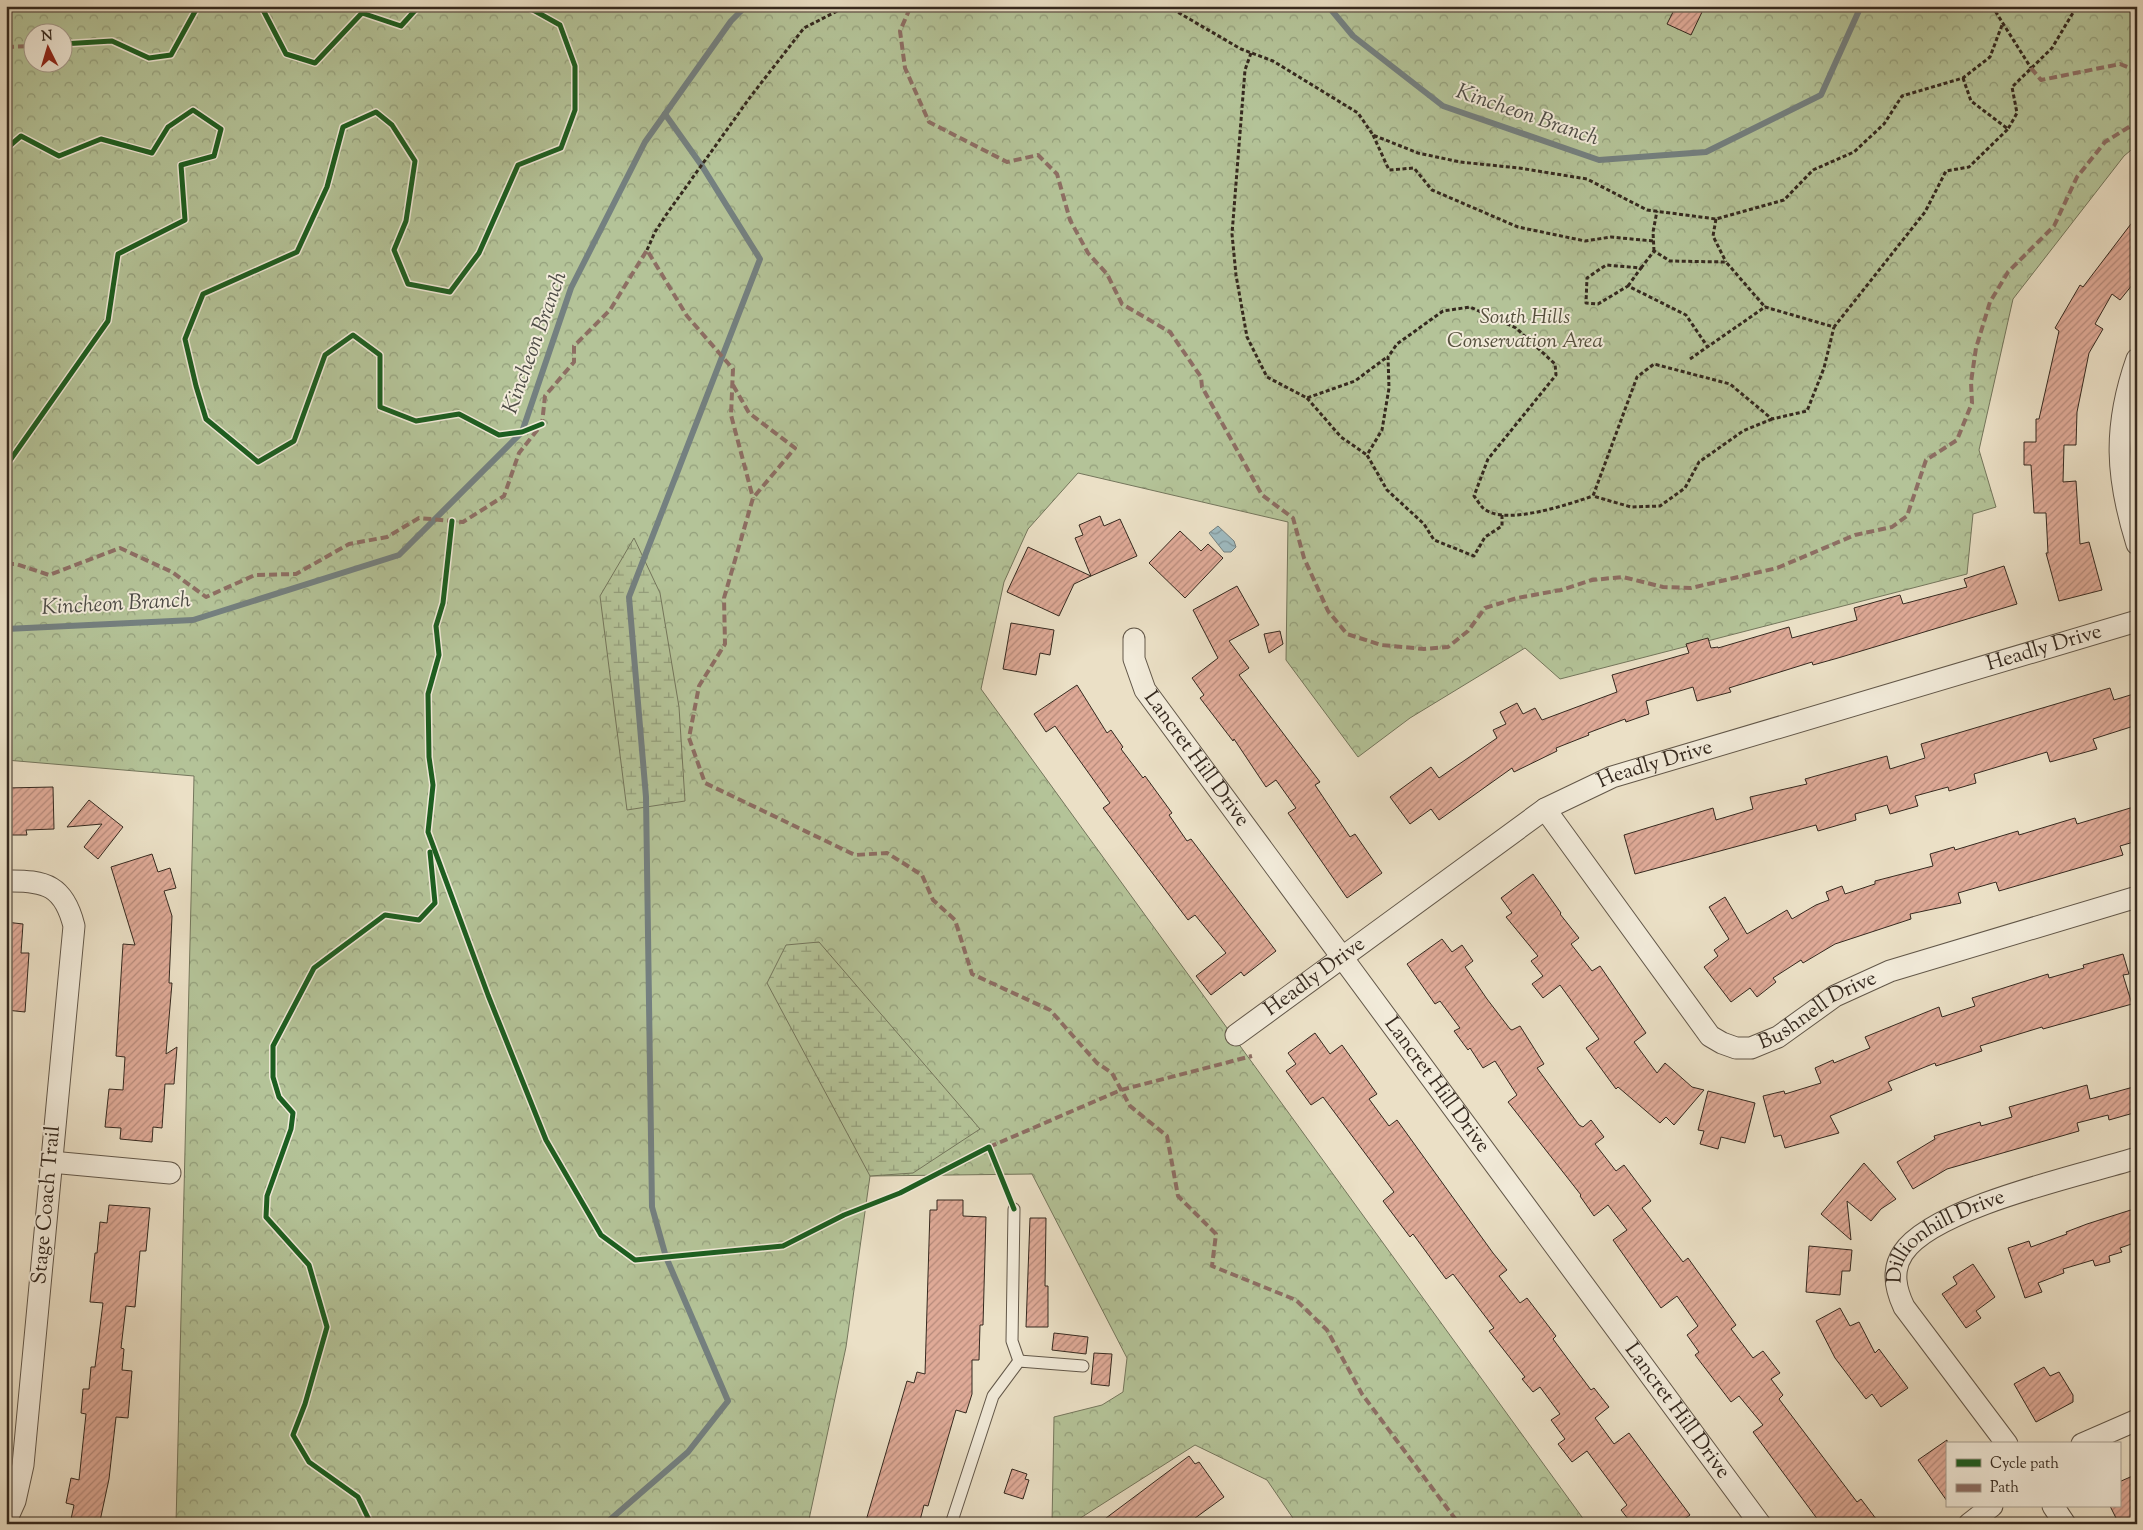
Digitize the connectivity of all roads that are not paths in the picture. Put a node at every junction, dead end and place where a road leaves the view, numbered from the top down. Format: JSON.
{"nodes":[{"id":1,"x":2137,"y":359,"type":"edge"},
{"id":2,"x":2137,"y":544,"type":"edge"},
{"id":3,"x":2137,"y":621,"type":"edge"},
{"id":4,"x":1134,"y":639,"type":"dead end"},
{"id":5,"x":1545,"y":808,"type":"junction"},
{"id":6,"x":6,"y":880,"type":"edge"},
{"id":7,"x":2137,"y":897,"type":"edge"},
{"id":8,"x":1340,"y":957,"type":"junction"},
{"id":9,"x":1236,"y":1034,"type":"dead end"},
{"id":10,"x":2137,"y":1158,"type":"edge"},
{"id":11,"x":51,"y":1162,"type":"junction"},
{"id":12,"x":170,"y":1173,"type":"dead end"},
{"id":13,"x":1014,"y":1209,"type":"dead end"},
{"id":14,"x":1019,"y":1361,"type":"junction"},
{"id":15,"x":1083,"y":1366,"type":"dead end"},
{"id":16,"x":2137,"y":1420,"type":"edge"},
{"id":17,"x":2005,"y":1442,"type":"edge"},
{"id":18,"x":2087,"y":1442,"type":"edge"},
{"id":19,"x":1989,"y":1508,"type":"edge"},
{"id":20,"x":2053,"y":1508,"type":"edge"},
{"id":21,"x":6,"y":1521,"type":"edge"},
{"id":22,"x":951,"y":1524,"type":"edge"},
{"id":23,"x":1760,"y":1524,"type":"edge"},
{"id":24,"x":1969,"y":1524,"type":"edge"},
{"id":25,"x":2065,"y":1524,"type":"edge"}],
"edges":[{"from":1,"to":2,"type":"street"},
{"from":3,"to":5,"type":"street","name":"Headly Drive"},
{"from":4,"to":8,"type":"street","name":"Lancret Hill Drive"},
{"from":5,"to":7,"type":"street","name":"Bushnell Drive"},
{"from":5,"to":8,"type":"street","name":"Headly Drive"},
{"from":6,"to":11,"type":"street","name":"Stage Coach Trail"},
{"from":8,"to":9,"type":"street","name":"Headly Drive"},
{"from":8,"to":23,"type":"street","name":"Lancret Hill Drive"},
{"from":10,"to":17,"type":"street","name":"Dillionhill Drive"},
{"from":11,"to":12,"type":"street"},
{"from":11,"to":21,"type":"street","name":"Stage Coach Trail"},
{"from":13,"to":14,"type":"lane"},
{"from":14,"to":15,"type":"lane"},
{"from":14,"to":22,"type":"lane"},
{"from":16,"to":18,"type":"street"},
{"from":19,"to":24,"type":"street"},
{"from":20,"to":25,"type":"street"}]}
